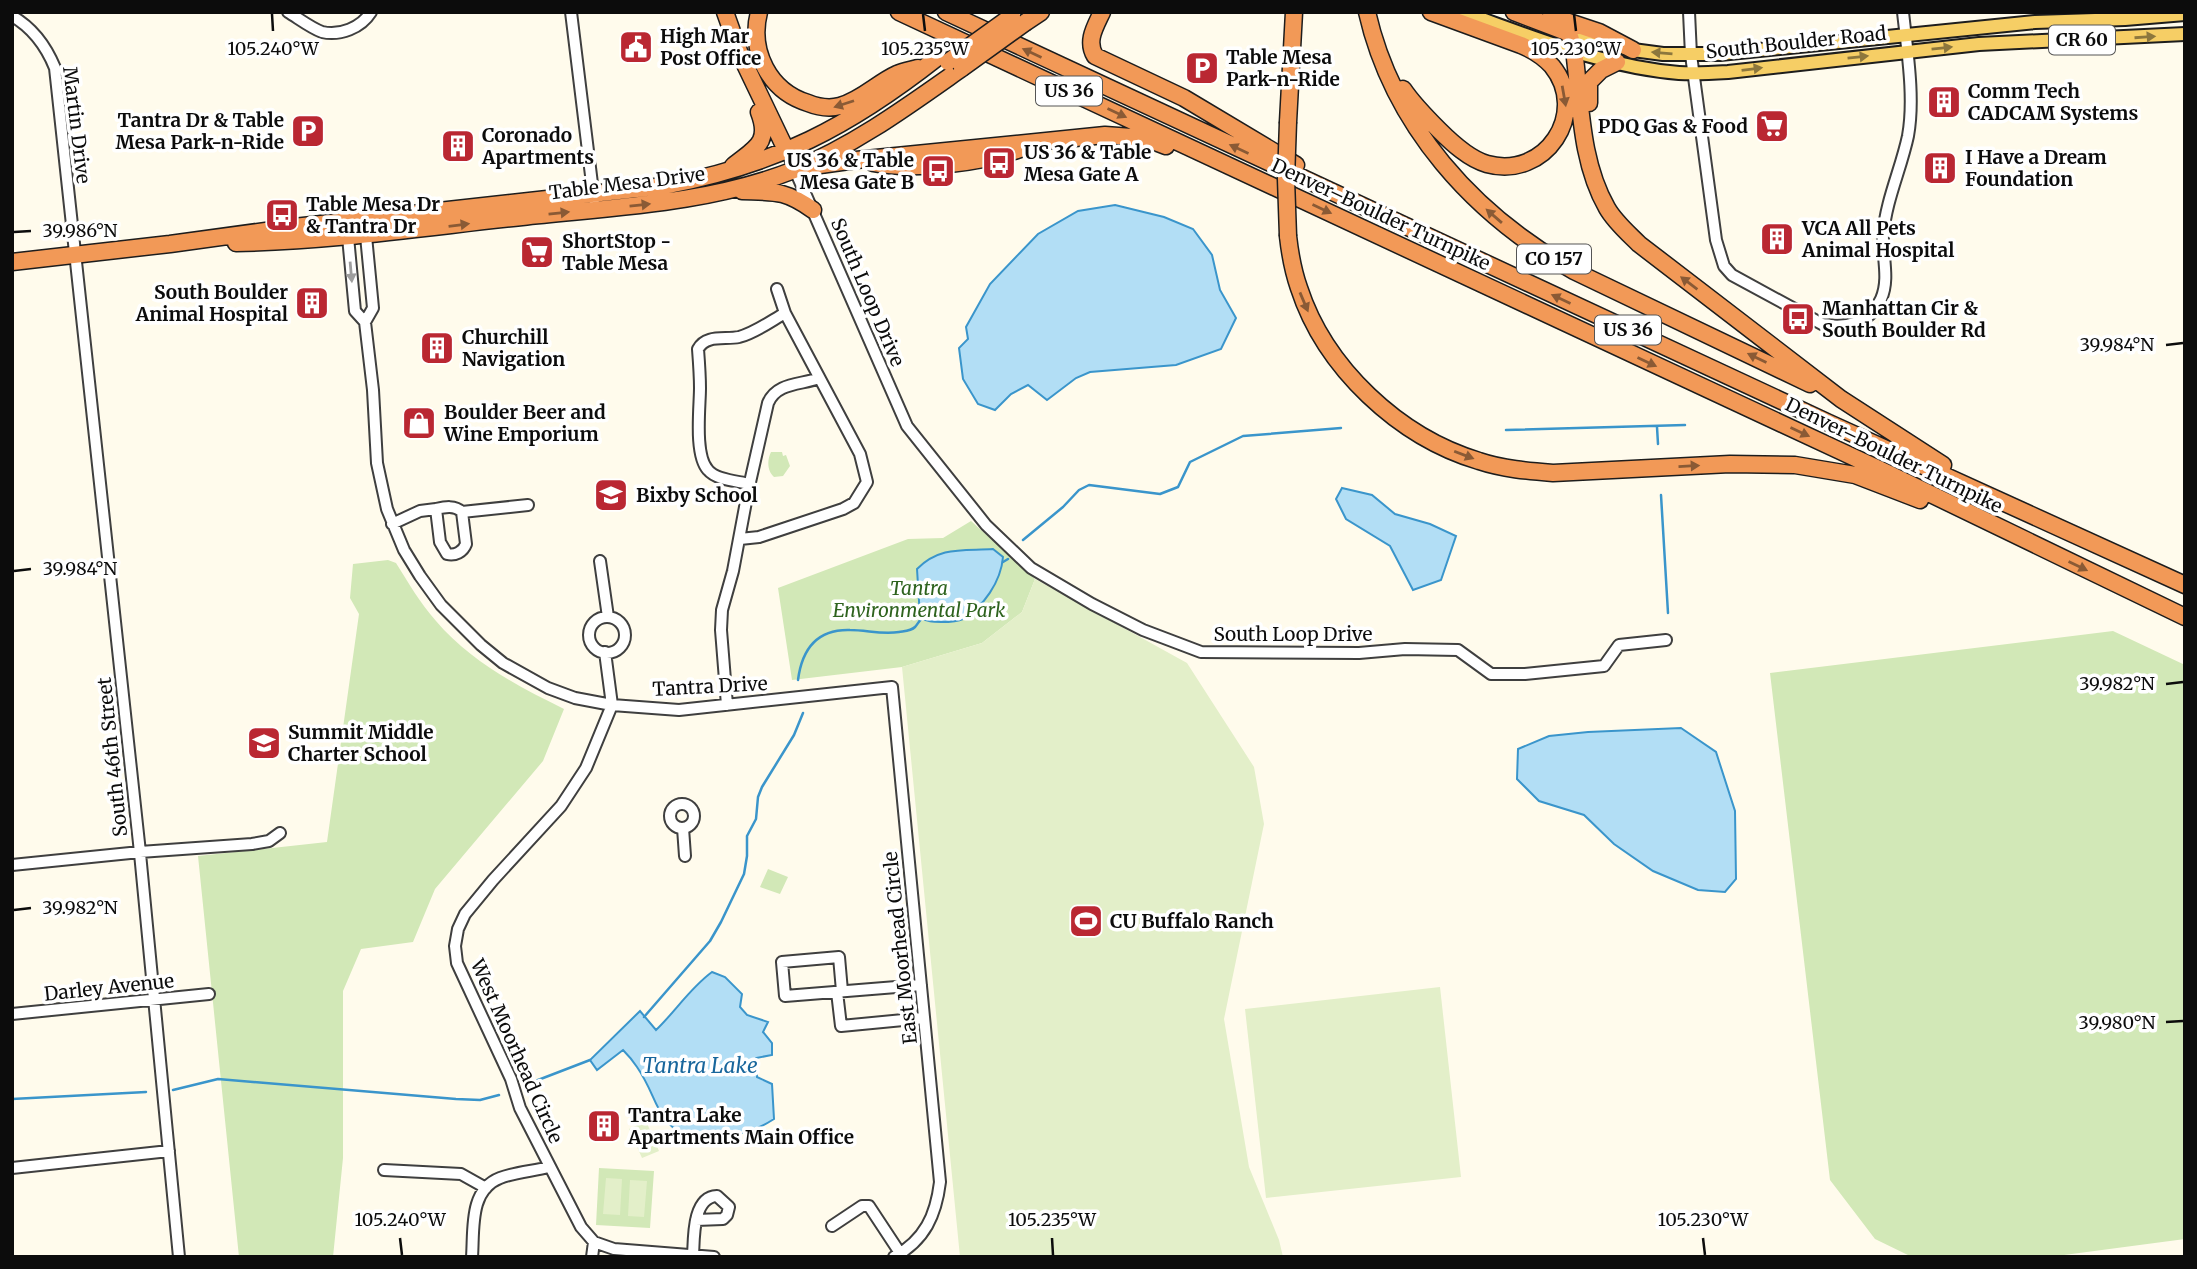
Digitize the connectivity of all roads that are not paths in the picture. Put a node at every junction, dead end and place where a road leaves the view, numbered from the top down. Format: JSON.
{"nodes":[{"id":1,"x":288,"y":12,"type":"edge"},
{"id":2,"x":371,"y":12,"type":"edge"},
{"id":3,"x":571,"y":12,"type":"edge"},
{"id":4,"x":725,"y":12,"type":"edge"},
{"id":5,"x":759,"y":12,"type":"edge"},
{"id":6,"x":900,"y":12,"type":"edge"},
{"id":7,"x":946,"y":12,"type":"edge"},
{"id":8,"x":1041,"y":12,"type":"edge"},
{"id":9,"x":1102,"y":12,"type":"edge"},
{"id":10,"x":1294,"y":12,"type":"edge"},
{"id":11,"x":1367,"y":12,"type":"edge"},
{"id":12,"x":1431,"y":12,"type":"edge"},
{"id":13,"x":1462,"y":12,"type":"edge"},
{"id":14,"x":1514,"y":12,"type":"edge"},
{"id":15,"x":1541,"y":12,"type":"edge"},
{"id":16,"x":1689,"y":12,"type":"edge"},
{"id":17,"x":1903,"y":12,"type":"edge"},
{"id":18,"x":2185,"y":14,"type":"edge"},
{"id":19,"x":12,"y":16,"type":"edge"},
{"id":20,"x":1014,"y":16,"type":"edge"},
{"id":21,"x":1569,"y":33,"type":"junction"},
{"id":22,"x":2185,"y":34,"type":"edge"},
{"id":23,"x":1905,"y":35,"type":"junction"},
{"id":24,"x":1574,"y":50,"type":"junction"},
{"id":25,"x":1633,"y":50,"type":"junction"},
{"id":26,"x":1906,"y":51,"type":"junction"},
{"id":27,"x":1691,"y":55,"type":"junction"},
{"id":28,"x":1617,"y":62,"type":"junction"},
{"id":29,"x":944,"y":63,"type":"junction"},
{"id":30,"x":1694,"y":74,"type":"junction"},
{"id":31,"x":750,"y":76,"type":"junction"},
{"id":32,"x":1586,"y":150,"type":"junction"},
{"id":33,"x":786,"y":152,"type":"junction"},
{"id":34,"x":795,"y":169,"type":"junction"},
{"id":35,"x":1238,"y":170,"type":"junction"},
{"id":36,"x":725,"y":173,"type":"junction"},
{"id":37,"x":729,"y":190,"type":"junction"},
{"id":38,"x":594,"y":202,"type":"junction"},
{"id":39,"x":1367,"y":208,"type":"junction"},
{"id":40,"x":813,"y":210,"type":"junction"},
{"id":41,"x":357,"y":221,"type":"junction"},
{"id":42,"x":366,"y":236,"type":"junction"},
{"id":43,"x":348,"y":237,"type":"junction"},
{"id":44,"x":170,"y":244,"type":"junction"},
{"id":45,"x":75,"y":255,"type":"junction"},
{"id":46,"x":12,"y":262,"type":"edge"},
{"id":47,"x":777,"y":289,"type":"dead end"},
{"id":48,"x":785,"y":313,"type":"junction"},
{"id":49,"x":365,"y":322,"type":"junction"},
{"id":50,"x":819,"y":378,"type":"junction"},
{"id":51,"x":1841,"y":399,"type":"junction"},
{"id":52,"x":749,"y":484,"type":"junction"},
{"id":53,"x":528,"y":505,"type":"dead end"},
{"id":54,"x":436,"y":509,"type":"junction"},
{"id":55,"x":462,"y":512,"type":"junction"},
{"id":56,"x":392,"y":524,"type":"junction"},
{"id":57,"x":2017,"y":537,"type":"junction"},
{"id":58,"x":740,"y":538,"type":"junction"},
{"id":59,"x":2095,"y":543,"type":"junction"},
{"id":60,"x":600,"y":561,"type":"dead end"},
{"id":61,"x":2185,"y":585,"type":"edge"},
{"id":62,"x":608,"y":617,"type":"junction"},
{"id":63,"x":2185,"y":617,"type":"edge"},
{"id":64,"x":1666,"y":640,"type":"dead end"},
{"id":65,"x":605,"y":652,"type":"junction"},
{"id":66,"x":892,"y":687,"type":"joint"},
{"id":67,"x":611,"y":705,"type":"junction"},
{"id":68,"x":727,"y":705,"type":"junction"},
{"id":69,"x":683,"y":828,"type":"dead end"},
{"id":70,"x":280,"y":833,"type":"dead end"},
{"id":71,"x":140,"y":852,"type":"junction"},
{"id":72,"x":685,"y":856,"type":"dead end"},
{"id":73,"x":12,"y":865,"type":"edge"},
{"id":74,"x":921,"y":985,"type":"junction"},
{"id":75,"x":839,"y":991,"type":"junction"},
{"id":76,"x":209,"y":994,"type":"dead end"},
{"id":77,"x":154,"y":1000,"type":"junction"},
{"id":78,"x":12,"y":1014,"type":"edge"},
{"id":79,"x":924,"y":1018,"type":"junction"},
{"id":80,"x":169,"y":1151,"type":"junction"},
{"id":81,"x":549,"y":1167,"type":"junction"},
{"id":82,"x":12,"y":1168,"type":"edge"},
{"id":83,"x":384,"y":1170,"type":"dead end"},
{"id":84,"x":486,"y":1188,"type":"junction"},
{"id":85,"x":695,"y":1220,"type":"dead end"},
{"id":86,"x":832,"y":1226,"type":"dead end"},
{"id":87,"x":594,"y":1242,"type":"junction"},
{"id":88,"x":901,"y":1255,"type":"edge"},
{"id":89,"x":693,"y":1256,"type":"edge"},
{"id":90,"x":179,"y":1257,"type":"edge"},
{"id":91,"x":472,"y":1257,"type":"edge"},
{"id":92,"x":592,"y":1257,"type":"edge"},
{"id":93,"x":714,"y":1257,"type":"edge"}],
"edges":[{"from":1,"to":2,"type":"street"},
{"from":3,"to":38,"type":"street"},
{"from":4,"to":31,"type":"highway"},
{"from":29,"to":5,"type":"highway","one_way":true},
{"from":6,"to":35,"type":"highway","name":"Denver–Boulder Turnpike","number":"US 36","one_way":true},
{"from":39,"to":7,"type":"highway","name":"Denver–Boulder Turnpike","number":"US 36","one_way":true},
{"from":8,"to":20,"type":"highway","name":"Table Mesa Drive"},
{"from":9,"to":39,"type":"highway"},
{"from":10,"to":57,"type":"highway","one_way":true,"bridge":true},
{"from":12,"to":11,"type":"highway","one_way":true},
{"from":51,"to":11,"type":"highway","number":"CO 157","one_way":true},
{"from":13,"to":24,"type":"main road","name":"South Boulder Road"},
{"from":14,"to":21,"type":"highway","name":"South Boulder Road"},
{"from":15,"to":25,"type":"highway"},
{"from":16,"to":27,"type":"street"},
{"from":17,"to":23,"type":"street"},
{"from":18,"to":23,"type":"main road","name":"South Boulder Road","number":"CR 60"},
{"from":19,"to":45,"type":"street","name":"Martin Drive"},
{"from":20,"to":29,"type":"highway","name":"Table Mesa Drive","bridge":true},
{"from":20,"to":29,"type":"highway","name":"Table Mesa Drive"},
{"from":21,"to":24,"type":"highway"},
{"from":21,"to":25,"type":"main road","name":"South Boulder Road"},
{"from":26,"to":22,"type":"main road","name":"South Boulder Road","number":"CR 60","one_way":true},
{"from":23,"to":26,"type":"street"},
{"from":23,"to":27,"type":"main road","name":"South Boulder Road"},
{"from":24,"to":28,"type":"main road","name":"South Boulder Road"},
{"from":24,"to":32,"type":"highway"},
{"from":27,"to":25,"type":"main road","name":"South Boulder Road","one_way":true},
{"from":30,"to":26,"type":"main road","name":"South Boulder Road","one_way":true},
{"from":26,"to":30,"type":"street"},
{"from":27,"to":30,"type":"street"},
{"from":28,"to":30,"type":"main road","name":"South Boulder Road"},
{"from":28,"to":32,"type":"highway"},
{"from":29,"to":33,"type":"highway","name":"Table Mesa Drive"},
{"from":29,"to":34,"type":"highway","name":"Table Mesa Drive"},
{"from":31,"to":33,"type":"highway"},
{"from":31,"to":36,"type":"highway"},
{"from":51,"to":32,"type":"highway","one_way":true},
{"from":33,"to":34,"type":"street","name":"South Loop Drive"},
{"from":33,"to":36,"type":"highway","name":"Table Mesa Drive"},
{"from":34,"to":35,"type":"highway"},
{"from":34,"to":37,"type":"highway","name":"Table Mesa Drive"},
{"from":34,"to":40,"type":"street","name":"South Loop Drive"},
{"from":35,"to":57,"type":"highway","name":"Denver–Boulder Turnpike","number":"US 36","one_way":true},
{"from":36,"to":38,"type":"highway","name":"Table Mesa Drive"},
{"from":38,"to":37,"type":"highway","name":"Table Mesa Drive","one_way":true},
{"from":37,"to":40,"type":"highway"},
{"from":38,"to":41,"type":"highway","name":"Table Mesa Drive"},
{"from":42,"to":38,"type":"highway","name":"Table Mesa Drive","one_way":true},
{"from":59,"to":39,"type":"highway","name":"Denver–Boulder Turnpike","number":"US 36","one_way":true},
{"from":40,"to":64,"type":"street","name":"South Loop Drive"},
{"from":41,"to":42,"type":"street","name":"Tantra Drive"},
{"from":41,"to":43,"type":"street"},
{"from":41,"to":44,"type":"highway","name":"Table Mesa Drive"},
{"from":42,"to":43,"type":"highway","name":"Table Mesa Drive"},
{"from":42,"to":49,"type":"street","name":"Tantra Drive"},
{"from":43,"to":44,"type":"highway","name":"Table Mesa Drive"},
{"from":43,"to":49,"type":"street","name":"Tantra Drive","one_way":true},
{"from":44,"to":45,"type":"highway","name":"Table Mesa Drive"},
{"from":45,"to":46,"type":"highway","name":"Table Mesa Drive"},
{"from":45,"to":71,"type":"street","name":"South 46th Street"},
{"from":47,"to":48,"type":"street"},
{"from":48,"to":50,"type":"street"},
{"from":48,"to":52,"type":"street"},
{"from":49,"to":56,"type":"street","name":"Tantra Drive"},
{"from":50,"to":52,"type":"street"},
{"from":50,"to":58,"type":"street"},
{"from":51,"to":59,"type":"highway","number":"CO 157"},
{"from":52,"to":58,"type":"street"},
{"from":53,"to":55,"type":"street"},
{"from":54,"to":55,"type":"street"},
{"from":54,"to":55,"type":"street"},
{"from":54,"to":56,"type":"street"},
{"from":56,"to":67,"type":"street","name":"Tantra Drive"},
{"from":57,"to":63,"type":"highway","name":"Denver–Boulder Turnpike","number":"US 36","one_way":true},
{"from":58,"to":68,"type":"street"},
{"from":59,"to":61,"type":"highway","name":"Denver–Boulder Turnpike","number":"US 36"},
{"from":60,"to":62,"type":"street"},
{"from":62,"to":65,"type":"street"},
{"from":62,"to":65,"type":"street"},
{"from":65,"to":67,"type":"street"},
{"from":66,"to":68,"type":"street","name":"Tantra Drive"},
{"from":66,"to":74,"type":"street","name":"East Moorhead Circle"},
{"from":67,"to":68,"type":"street","name":"Tantra Drive"},
{"from":67,"to":81,"type":"street","name":"West Moorhead Circle"},
{"from":69,"to":72,"type":"street"},
{"from":70,"to":71,"type":"street"},
{"from":71,"to":73,"type":"street"},
{"from":71,"to":77,"type":"street","name":"South 46th Street"},
{"from":74,"to":75,"type":"street"},
{"from":74,"to":79,"type":"street","name":"East Moorhead Circle"},
{"from":75,"to":75,"type":"street"},
{"from":75,"to":79,"type":"street"},
{"from":76,"to":77,"type":"street","name":"Darley Avenue"},
{"from":77,"to":78,"type":"street","name":"Darley Avenue"},
{"from":77,"to":80,"type":"street","name":"South 46th Street"},
{"from":79,"to":88,"type":"street","name":"East Moorhead Circle"},
{"from":80,"to":82,"type":"street"},
{"from":80,"to":90,"type":"street","name":"South 46th Street"},
{"from":81,"to":84,"type":"street"},
{"from":81,"to":87,"type":"street","name":"West Moorhead Circle"},
{"from":83,"to":84,"type":"street"},
{"from":84,"to":91,"type":"street"},
{"from":85,"to":89,"type":"street"},
{"from":86,"to":88,"type":"street"},
{"from":87,"to":89,"type":"street"},
{"from":87,"to":92,"type":"street"},
{"from":89,"to":93,"type":"street"}]}
